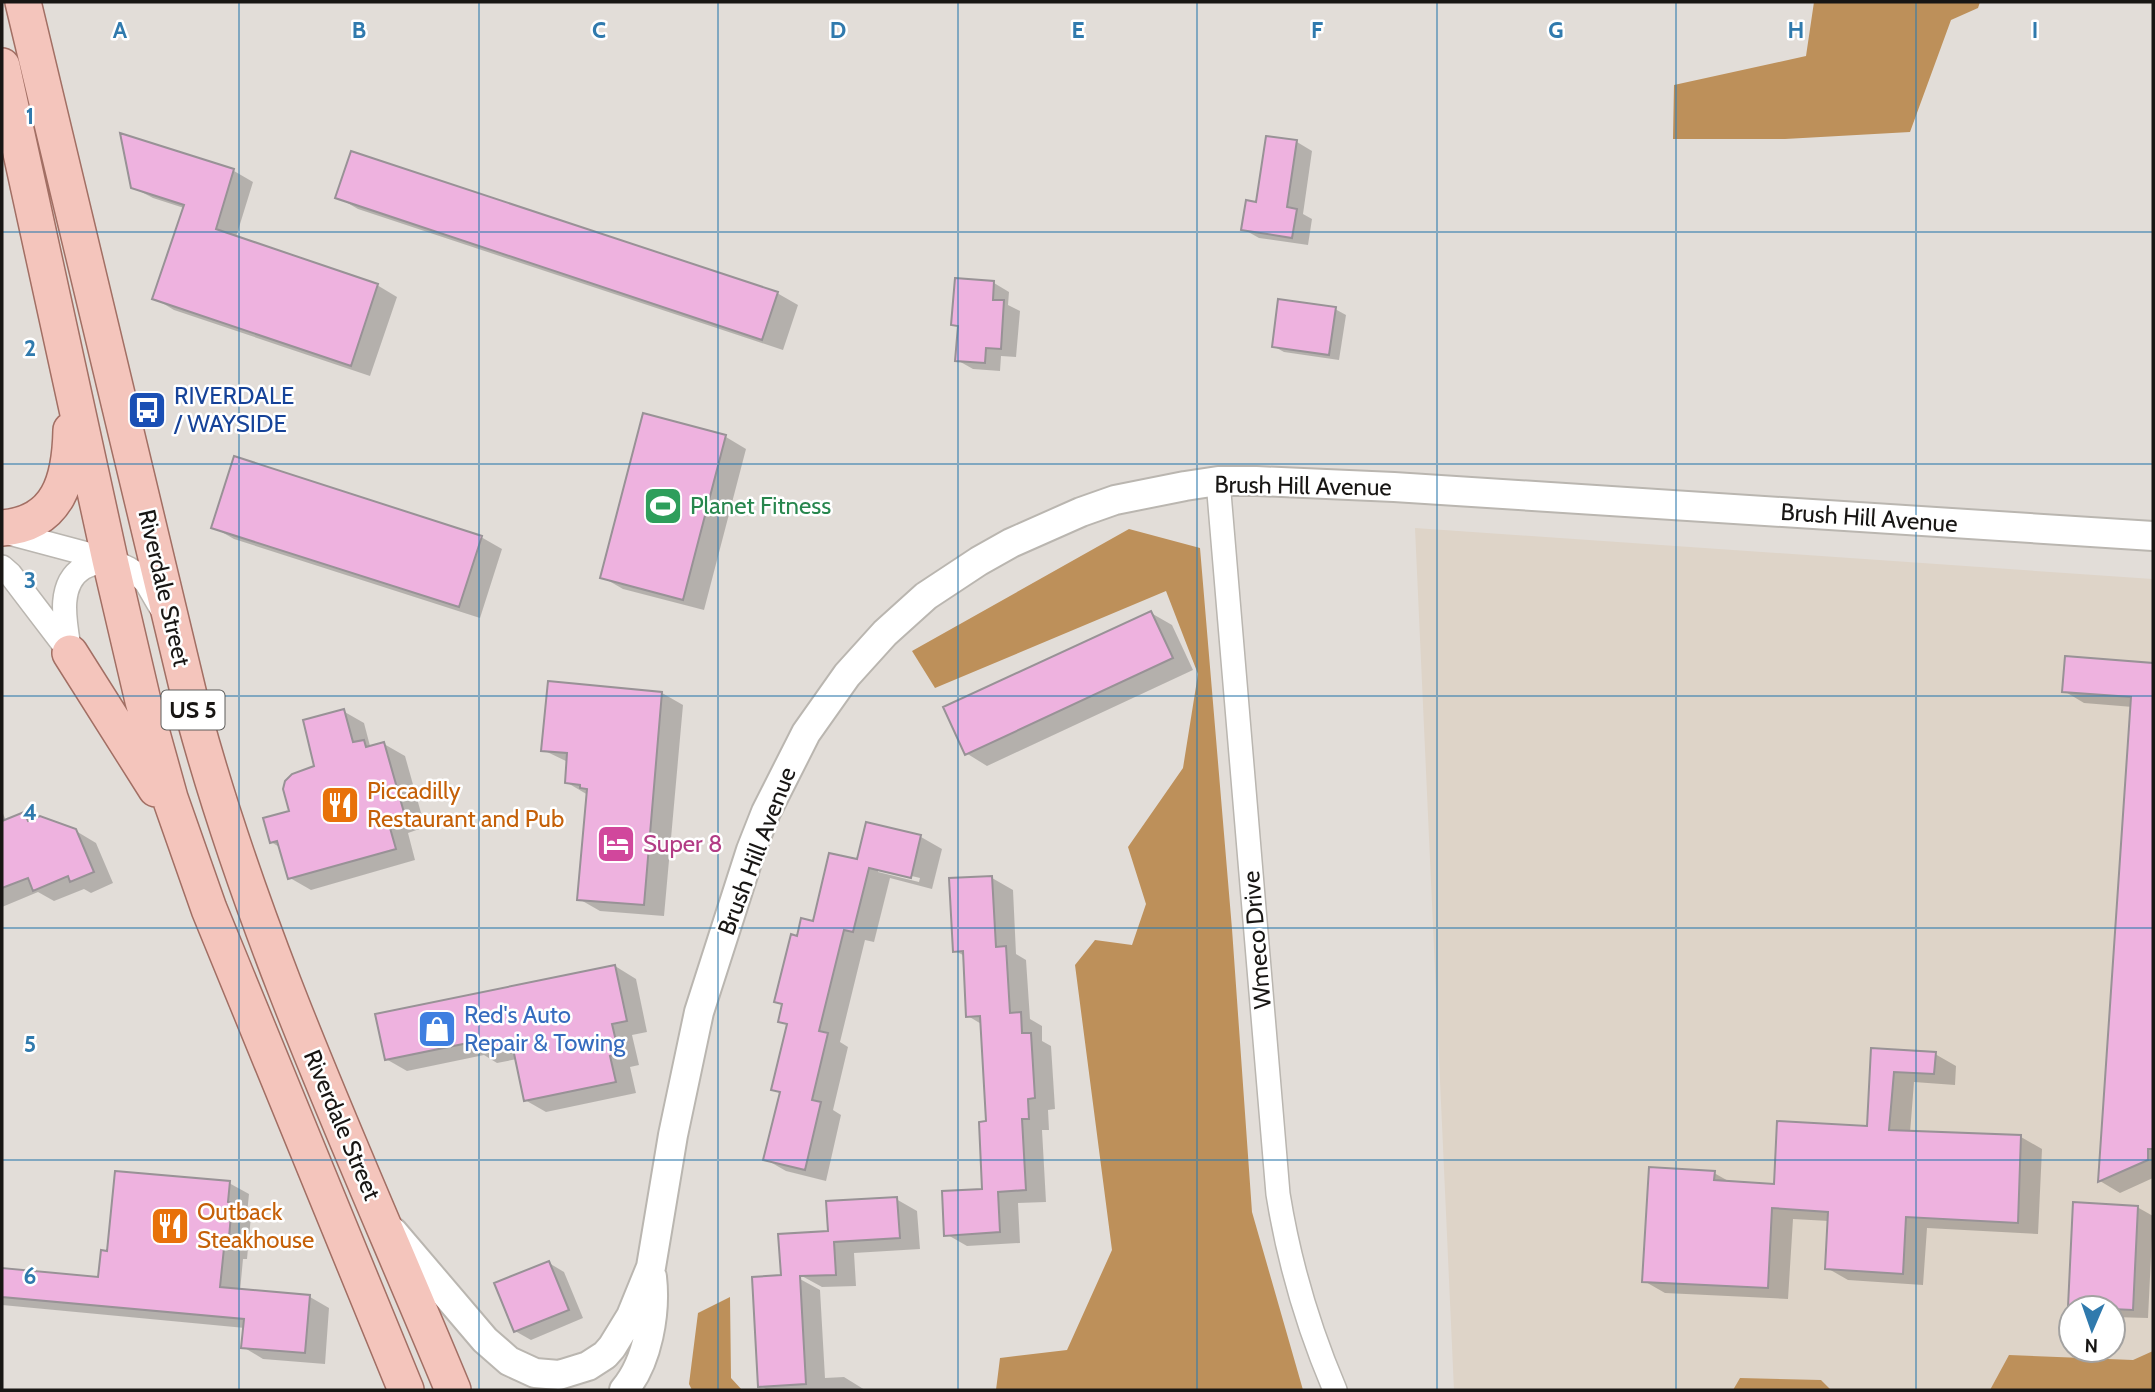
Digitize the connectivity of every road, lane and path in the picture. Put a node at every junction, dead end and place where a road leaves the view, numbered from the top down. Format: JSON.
{"nodes":[{"id":1,"x":23,"y":2,"type":"edge"},
{"id":2,"x":2,"y":66,"type":"edge"},
{"id":3,"x":68,"y":374,"type":"junction"},
{"id":4,"x":1218,"y":481,"type":"junction"},
{"id":5,"x":2,"y":530,"type":"edge"},
{"id":6,"x":2153,"y":536,"type":"edge"},
{"id":7,"x":110,"y":560,"type":"junction"},
{"id":8,"x":2,"y":567,"type":"edge"},
{"id":9,"x":172,"y":627,"type":"junction"},
{"id":10,"x":70,"y":653,"type":"junction"},
{"id":11,"x":178,"y":823,"type":"junction"},
{"id":12,"x":382,"y":1219,"type":"junction"},
{"id":13,"x":651,"y":1267,"type":"junction"},
{"id":14,"x":485,"y":1340,"type":"junction"},
{"id":15,"x":559,"y":1376,"type":"junction"},
{"id":16,"x":406,"y":1390,"type":"edge"},
{"id":17,"x":453,"y":1390,"type":"edge"},
{"id":18,"x":522,"y":1390,"type":"edge"},
{"id":19,"x":593,"y":1390,"type":"edge"},
{"id":20,"x":624,"y":1390,"type":"edge"},
{"id":21,"x":1335,"y":1390,"type":"edge"}],
"edges":[{"from":1,"to":9,"type":"main road","name":"Riverdale Street","number":"US 5"},
{"from":2,"to":3,"type":"main road","name":"Riverdale Street","number":"US 5"},
{"from":3,"to":5,"type":"main road"},
{"from":3,"to":7,"type":"main road","name":"Riverdale Street","number":"US 5"},
{"from":4,"to":6,"type":"street","name":"Brush Hill Avenue"},
{"from":4,"to":13,"type":"street","name":"Brush Hill Avenue"},
{"from":4,"to":21,"type":"street","name":"Wmeco Drive"},
{"from":5,"to":7,"type":"street"},
{"from":7,"to":9,"type":"street"},
{"from":7,"to":10,"type":"street"},
{"from":7,"to":11,"type":"main road","name":"Riverdale Street","number":"US 5"},
{"from":8,"to":10,"type":"street"},
{"from":9,"to":12,"type":"main road","name":"Riverdale Street","number":"US 5"},
{"from":10,"to":11,"type":"main road"},
{"from":11,"to":16,"type":"main road","name":"Riverdale Street","number":"US 5"},
{"from":12,"to":14,"type":"street"},
{"from":12,"to":17,"type":"main road","name":"Riverdale Street","number":"US 5"},
{"from":13,"to":15,"type":"street","name":"Brush Hill Avenue"},
{"from":13,"to":20,"type":"street","name":"Brush Hill Avenue"},
{"from":14,"to":15,"type":"street"},
{"from":14,"to":18,"type":"street"},
{"from":15,"to":19,"type":"street"}]}
